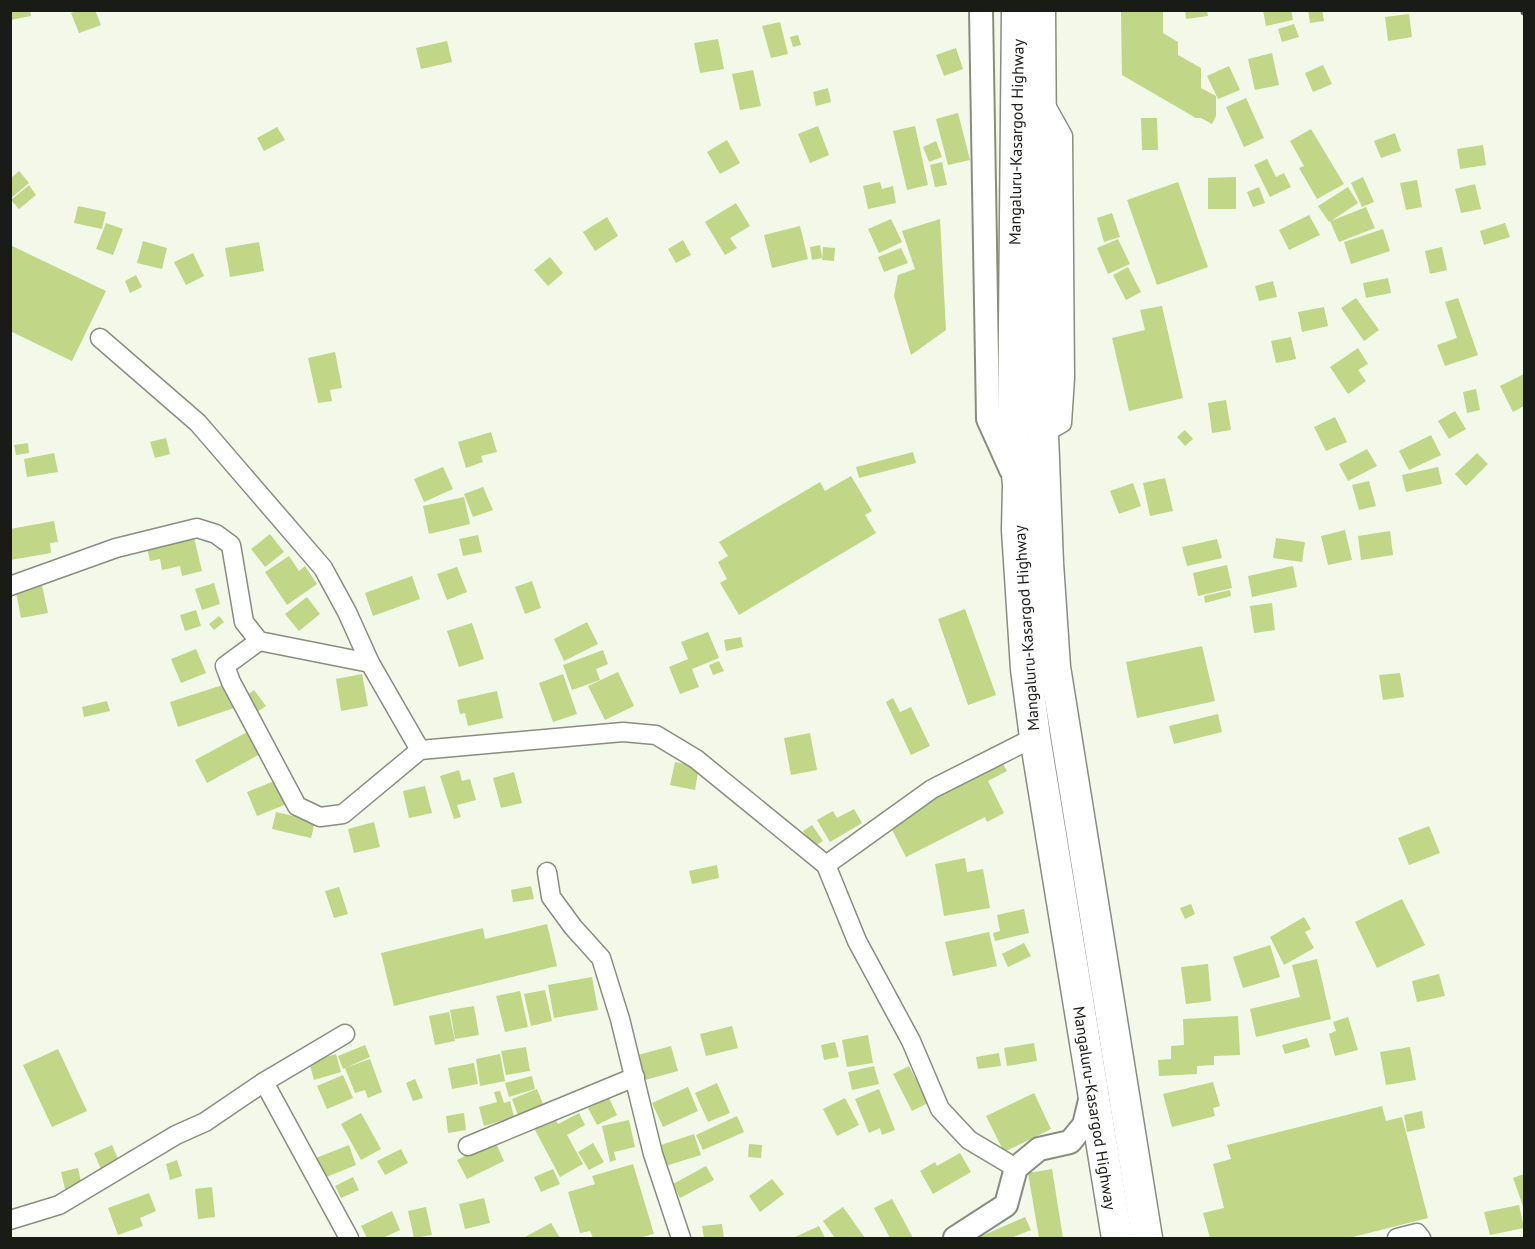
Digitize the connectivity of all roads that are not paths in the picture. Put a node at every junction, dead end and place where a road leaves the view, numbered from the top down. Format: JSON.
{"nodes":[{"id":1,"x":981,"y":10,"type":"edge"},
{"id":2,"x":1034,"y":11,"type":"edge"},
{"id":3,"x":100,"y":338,"type":"dead end"},
{"id":4,"x":1018,"y":485,"type":"junction"},
{"id":5,"x":10,"y":586,"type":"edge"},
{"id":6,"x":259,"y":641,"type":"junction"},
{"id":7,"x":370,"y":663,"type":"junction"},
{"id":8,"x":1035,"y":737,"type":"junction"},
{"id":9,"x":420,"y":750,"type":"junction"},
{"id":10,"x":826,"y":865,"type":"junction"},
{"id":11,"x":547,"y":872,"type":"dead end"},
{"id":12,"x":345,"y":1034,"type":"dead end"},
{"id":13,"x":635,"y":1077,"type":"junction"},
{"id":14,"x":264,"y":1082,"type":"junction"},
{"id":15,"x":1123,"y":1088,"type":"junction"},
{"id":16,"x":1093,"y":1093,"type":"junction"},
{"id":17,"x":468,"y":1146,"type":"dead end"},
{"id":18,"x":1016,"y":1168,"type":"junction"},
{"id":19,"x":10,"y":1220,"type":"edge"},
{"id":20,"x":349,"y":1239,"type":"edge"},
{"id":21,"x":681,"y":1239,"type":"edge"},
{"id":22,"x":955,"y":1239,"type":"edge"},
{"id":23,"x":1117,"y":1239,"type":"edge"},
{"id":24,"x":1147,"y":1239,"type":"edge"},
{"id":25,"x":1397,"y":1239,"type":"edge"},
{"id":26,"x":1421,"y":1239,"type":"edge"}],
"edges":[{"from":1,"to":4,"type":"street"},
{"from":2,"to":4,"type":"highway","name":"Mangaluru-Kasargod Highway"},
{"from":2,"to":15,"type":"highway","name":"Mangaluru-Kasargod Highway"},
{"from":3,"to":7,"type":"street"},
{"from":4,"to":8,"type":"highway","name":"Mangaluru-Kasargod Highway"},
{"from":5,"to":6,"type":"street"},
{"from":6,"to":7,"type":"street"},
{"from":6,"to":9,"type":"street"},
{"from":7,"to":9,"type":"street"},
{"from":8,"to":10,"type":"street"},
{"from":8,"to":16,"type":"highway","name":"Mangaluru-Kasargod Highway"},
{"from":9,"to":10,"type":"street"},
{"from":10,"to":18,"type":"street"},
{"from":11,"to":13,"type":"street"},
{"from":12,"to":14,"type":"street"},
{"from":13,"to":17,"type":"street"},
{"from":13,"to":21,"type":"street"},
{"from":14,"to":19,"type":"street"},
{"from":14,"to":20,"type":"street"},
{"from":15,"to":16,"type":"street"},
{"from":15,"to":24,"type":"highway","name":"Mangaluru-Kasargod Highway"},
{"from":16,"to":18,"type":"street"},
{"from":16,"to":23,"type":"highway","name":"Mangaluru-Kasargod Highway"},
{"from":18,"to":22,"type":"street"},
{"from":25,"to":26,"type":"street"}]}
